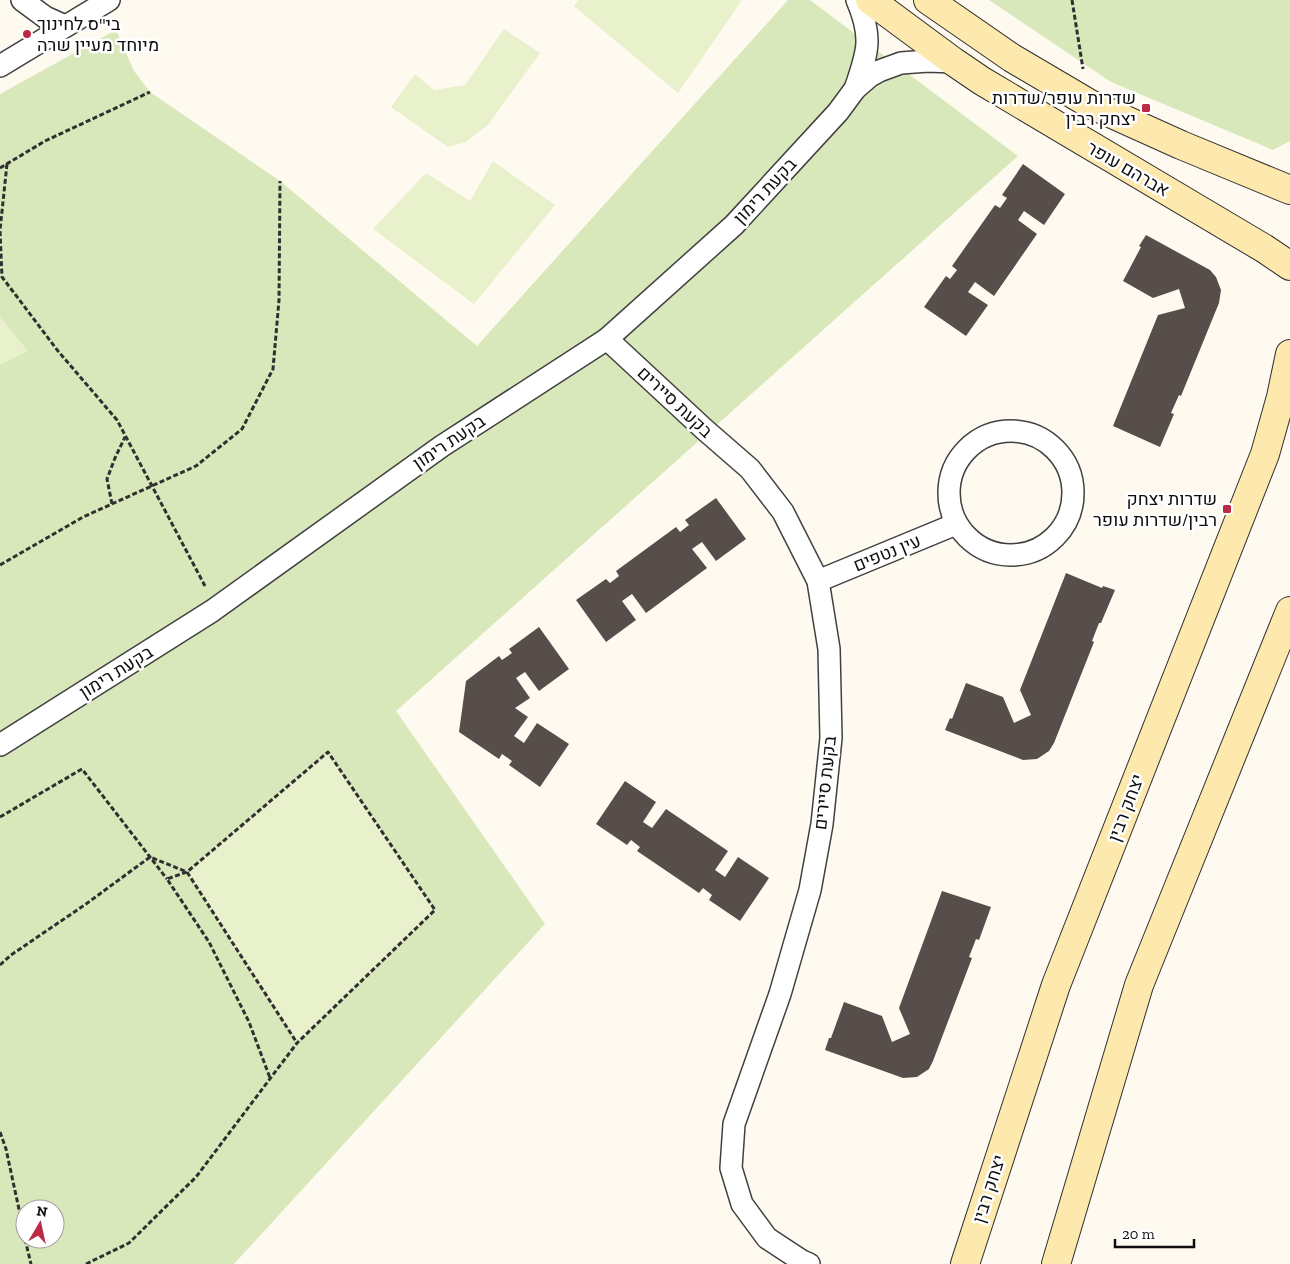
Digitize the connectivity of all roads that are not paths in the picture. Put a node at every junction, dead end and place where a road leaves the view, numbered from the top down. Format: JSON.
{"nodes":[{"id":1,"x":22,"y":0,"type":"edge"},
{"id":2,"x":109,"y":0,"type":"edge"},
{"id":3,"x":857,"y":0,"type":"edge"},
{"id":4,"x":870,"y":0,"type":"edge"},
{"id":5,"x":928,"y":0,"type":"edge"},
{"id":6,"x":65,"y":26,"type":"junction"},
{"id":7,"x":954,"y":62,"type":"junction"},
{"id":8,"x":0,"y":66,"type":"edge"},
{"id":9,"x":855,"y":89,"type":"junction"},
{"id":10,"x":1290,"y":190,"type":"edge"},
{"id":11,"x":1290,"y":266,"type":"edge"},
{"id":12,"x":607,"y":339,"type":"junction"},
{"id":13,"x":1290,"y":354,"type":"edge"},
{"id":14,"x":956,"y":524,"type":"junction"},
{"id":15,"x":818,"y":581,"type":"junction"},
{"id":16,"x":1290,"y":611,"type":"edge"},
{"id":17,"x":0,"y":744,"type":"edge"},
{"id":18,"x":809,"y":1264,"type":"edge"},
{"id":19,"x":965,"y":1264,"type":"edge"},
{"id":20,"x":1056,"y":1264,"type":"edge"}],
"edges":[{"from":1,"to":6,"type":"street"},
{"from":2,"to":6,"type":"street"},
{"from":3,"to":9,"type":"street","name":"בקעת רימון"},
{"from":4,"to":7,"type":"main road","name":"אברהם עופר"},
{"from":5,"to":10,"type":"main road"},
{"from":6,"to":8,"type":"street"},
{"from":7,"to":9,"type":"street","name":"בקעת רימון"},
{"from":7,"to":11,"type":"main road","name":"אברהם עופר"},
{"from":9,"to":12,"type":"street","name":"בקעת רימון"},
{"from":12,"to":15,"type":"street","name":"בקעת סיירים"},
{"from":12,"to":17,"type":"street","name":"בקעת רימון"},
{"from":13,"to":19,"type":"main road","name":"יצחק רבין"},
{"from":14,"to":14,"type":"street"},
{"from":14,"to":15,"type":"street","name":"עין נטפים"},
{"from":15,"to":18,"type":"street","name":"בקעת סיירים"},
{"from":16,"to":20,"type":"main road"}]}
